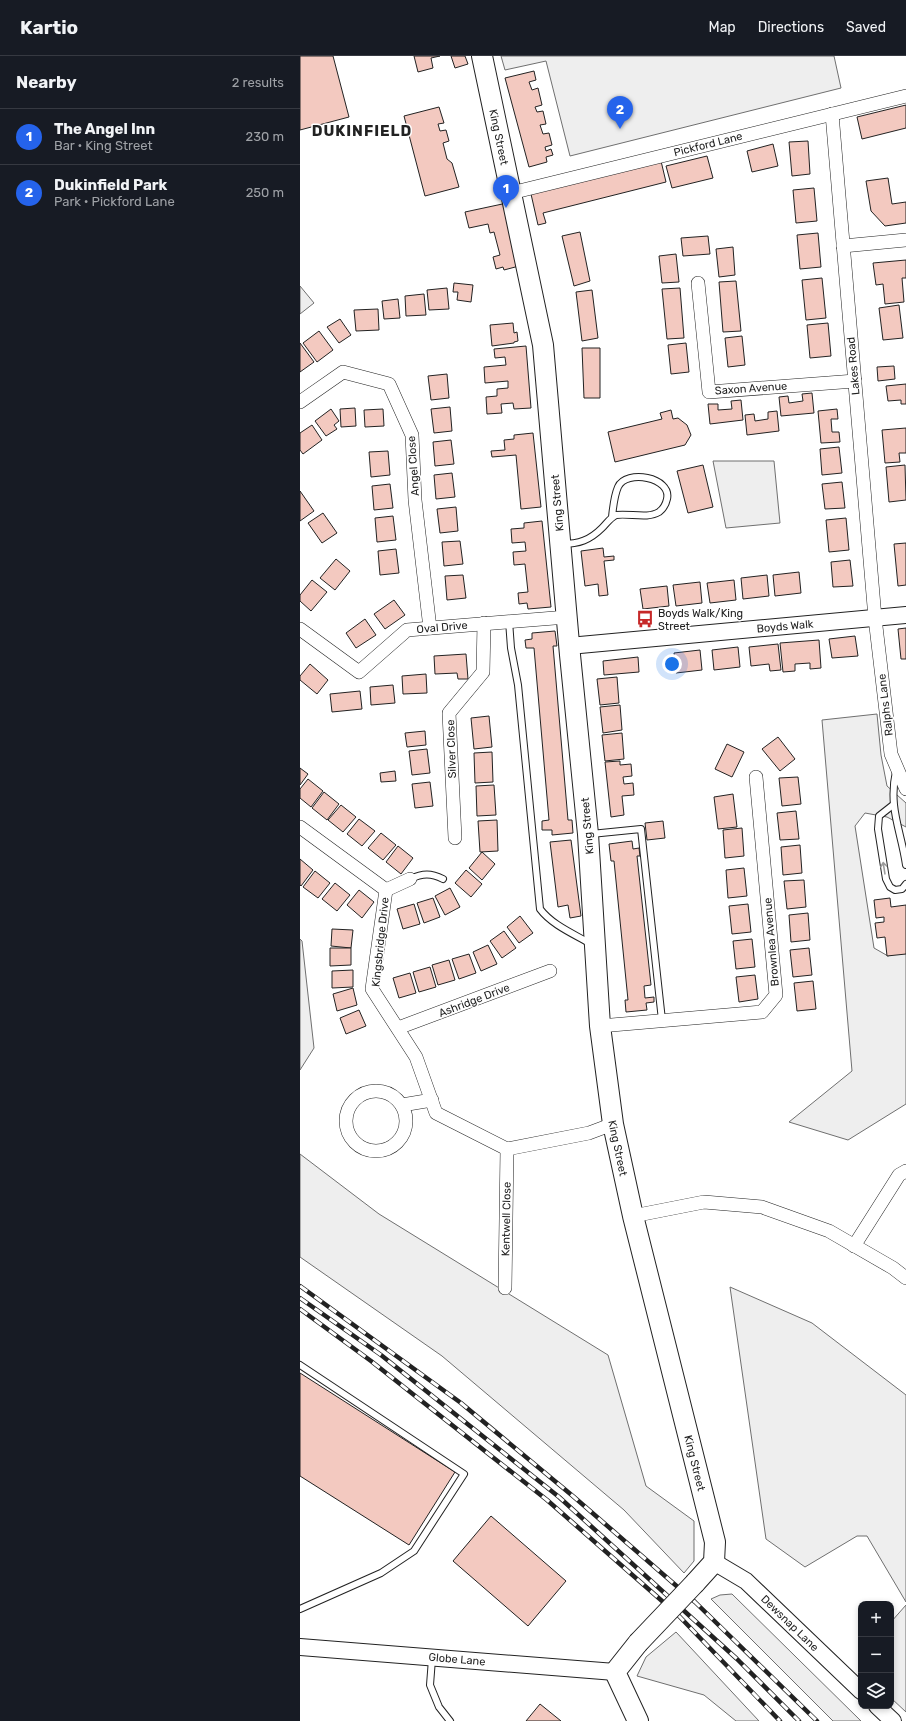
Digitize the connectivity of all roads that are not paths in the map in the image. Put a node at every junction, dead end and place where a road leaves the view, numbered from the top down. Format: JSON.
{"nodes":[{"id":1,"x":482,"y":56,"type":"edge"},
{"id":2,"x":906,"y":96,"type":"edge"},
{"id":3,"x":832,"y":114,"type":"junction"},
{"id":4,"x":511,"y":193,"type":"junction"},
{"id":5,"x":906,"y":240,"type":"edge"},
{"id":6,"x":843,"y":246,"type":"junction"},
{"id":7,"x":698,"y":283,"type":"dead end"},
{"id":8,"x":855,"y":381,"type":"junction"},
{"id":9,"x":300,"y":402,"type":"edge"},
{"id":10,"x":612,"y":517,"type":"junction"},
{"id":11,"x":560,"y":544,"type":"junction"},
{"id":12,"x":906,"y":615,"type":"edge"},
{"id":13,"x":567,"y":617,"type":"junction"},
{"id":14,"x":875,"y":618,"type":"junction"},
{"id":15,"x":509,"y":621,"type":"junction"},
{"id":16,"x":484,"y":623,"type":"junction"},
{"id":17,"x":430,"y":628,"type":"junction"},
{"id":18,"x":300,"y":629,"type":"edge"},
{"id":19,"x":569,"y":646,"type":"junction"},
{"id":20,"x":896,"y":768,"type":"junction"},
{"id":21,"x":756,"y":777,"type":"dead end"},
{"id":22,"x":906,"y":789,"type":"edge"},
{"id":23,"x":893,"y":805,"type":"junction"},
{"id":24,"x":300,"y":827,"type":"edge"},
{"id":25,"x":588,"y":834,"type":"junction"},
{"id":26,"x":455,"y":838,"type":"dead end"},
{"id":27,"x":906,"y":865,"type":"edge"},
{"id":28,"x":410,"y":879,"type":"joint"},
{"id":29,"x":444,"y":879,"type":"dead end"},
{"id":30,"x":906,"y":884,"type":"edge"},
{"id":31,"x":386,"y":890,"type":"junction"},
{"id":32,"x":596,"y":947,"type":"junction"},
{"id":33,"x":550,"y":971,"type":"dead end"},
{"id":34,"x":662,"y":1020,"type":"junction"},
{"id":35,"x":600,"y":1026,"type":"junction"},
{"id":36,"x":398,"y":1028,"type":"junction"},
{"id":37,"x":432,"y":1100,"type":"junction"},
{"id":38,"x":402,"y":1105,"type":"junction"},
{"id":39,"x":613,"y":1124,"type":"junction"},
{"id":40,"x":507,"y":1149,"type":"junction"},
{"id":41,"x":906,"y":1171,"type":"edge"},
{"id":42,"x":633,"y":1216,"type":"junction"},
{"id":43,"x":854,"y":1246,"type":"junction"},
{"id":44,"x":906,"y":1278,"type":"edge"},
{"id":45,"x":505,"y":1288,"type":"dead end"},
{"id":46,"x":300,"y":1365,"type":"edge"},
{"id":47,"x":714,"y":1562,"type":"junction"},
{"id":48,"x":300,"y":1609,"type":"edge"},
{"id":49,"x":300,"y":1647,"type":"edge"},
{"id":50,"x":432,"y":1657,"type":"junction"},
{"id":51,"x":615,"y":1672,"type":"junction"},
{"id":52,"x":858,"y":1688,"type":"edge"},
{"id":53,"x":880,"y":1709,"type":"edge"},
{"id":54,"x":450,"y":1721,"type":"edge"},
{"id":55,"x":638,"y":1721,"type":"edge"},
{"id":56,"x":893,"y":1721,"type":"edge"}],
"edges":[{"from":1,"to":4,"type":"main road","name":"King Street"},
{"from":2,"to":3,"type":"street","name":"Pickford Lane"},
{"from":3,"to":4,"type":"street","name":"Pickford Lane"},
{"from":3,"to":6,"type":"street","name":"Lakes Road"},
{"from":4,"to":11,"type":"main road","name":"King Street"},
{"from":5,"to":6,"type":"street"},
{"from":6,"to":8,"type":"street","name":"Lakes Road"},
{"from":7,"to":8,"type":"street","name":"Saxon Avenue"},
{"from":8,"to":14,"type":"street","name":"Lakes Road"},
{"from":9,"to":17,"type":"street","name":"Angel Close"},
{"from":10,"to":10,"type":"lane"},
{"from":10,"to":11,"type":"lane"},
{"from":11,"to":13,"type":"main road","name":"King Street"},
{"from":12,"to":14,"type":"street","name":"Boyds Walk"},
{"from":13,"to":15,"type":"street","name":"Oval Drive"},
{"from":13,"to":19,"type":"main road","name":"King Street"},
{"from":14,"to":19,"type":"street","name":"Boyds Walk"},
{"from":14,"to":20,"type":"street","name":"Ralphs Lane"},
{"from":15,"to":16,"type":"street","name":"Oval Drive"},
{"from":15,"to":32,"type":"lane"},
{"from":16,"to":17,"type":"street","name":"Oval Drive"},
{"from":16,"to":26,"type":"street","name":"Silver Close"},
{"from":17,"to":18,"type":"street","name":"Oval Drive"},
{"from":19,"to":25,"type":"main road","name":"King Street"},
{"from":20,"to":22,"type":"street","name":"Ralphs Lane"},
{"from":20,"to":23,"type":"lane"},
{"from":21,"to":34,"type":"street","name":"Brownlea Avenue"},
{"from":23,"to":27,"type":"lane"},
{"from":30,"to":23,"type":"lane","one_way":true},
{"from":24,"to":31,"type":"street","name":"Kingsbridge Drive"},
{"from":25,"to":32,"type":"main road","name":"King Street"},
{"from":25,"to":34,"type":"lane"},
{"from":28,"to":29,"type":"lane"},
{"from":28,"to":31,"type":"street"},
{"from":31,"to":36,"type":"street","name":"Kingsbridge Drive"},
{"from":32,"to":35,"type":"main road","name":"King Street"},
{"from":33,"to":36,"type":"street","name":"Ashridge Drive"},
{"from":34,"to":35,"type":"street","name":"Brownlea Avenue"},
{"from":35,"to":39,"type":"main road","name":"King Street"},
{"from":36,"to":37,"type":"street","name":"Kingsbridge Drive"},
{"from":37,"to":38,"type":"street"},
{"from":37,"to":40,"type":"street","name":"Kingsbridge Drive"},
{"from":38,"to":38,"type":"street"},
{"from":39,"to":40,"type":"street"},
{"from":39,"to":42,"type":"main road","name":"King Street"},
{"from":40,"to":45,"type":"street","name":"Kentwell Close"},
{"from":41,"to":43,"type":"street"},
{"from":42,"to":43,"type":"street"},
{"from":42,"to":47,"type":"main road","name":"King Street"},
{"from":43,"to":44,"type":"street"},
{"from":46,"to":48,"type":"lane"},
{"from":47,"to":51,"type":"main road","bridge":true},
{"from":47,"to":52,"type":"street","name":"Dewsnap Lane"},
{"from":49,"to":50,"type":"street","name":"Globe Lane"},
{"from":50,"to":51,"type":"street","name":"Globe Lane"},
{"from":50,"to":54,"type":"lane"},
{"from":51,"to":55,"type":"main road"},
{"from":53,"to":56,"type":"street"}]}
